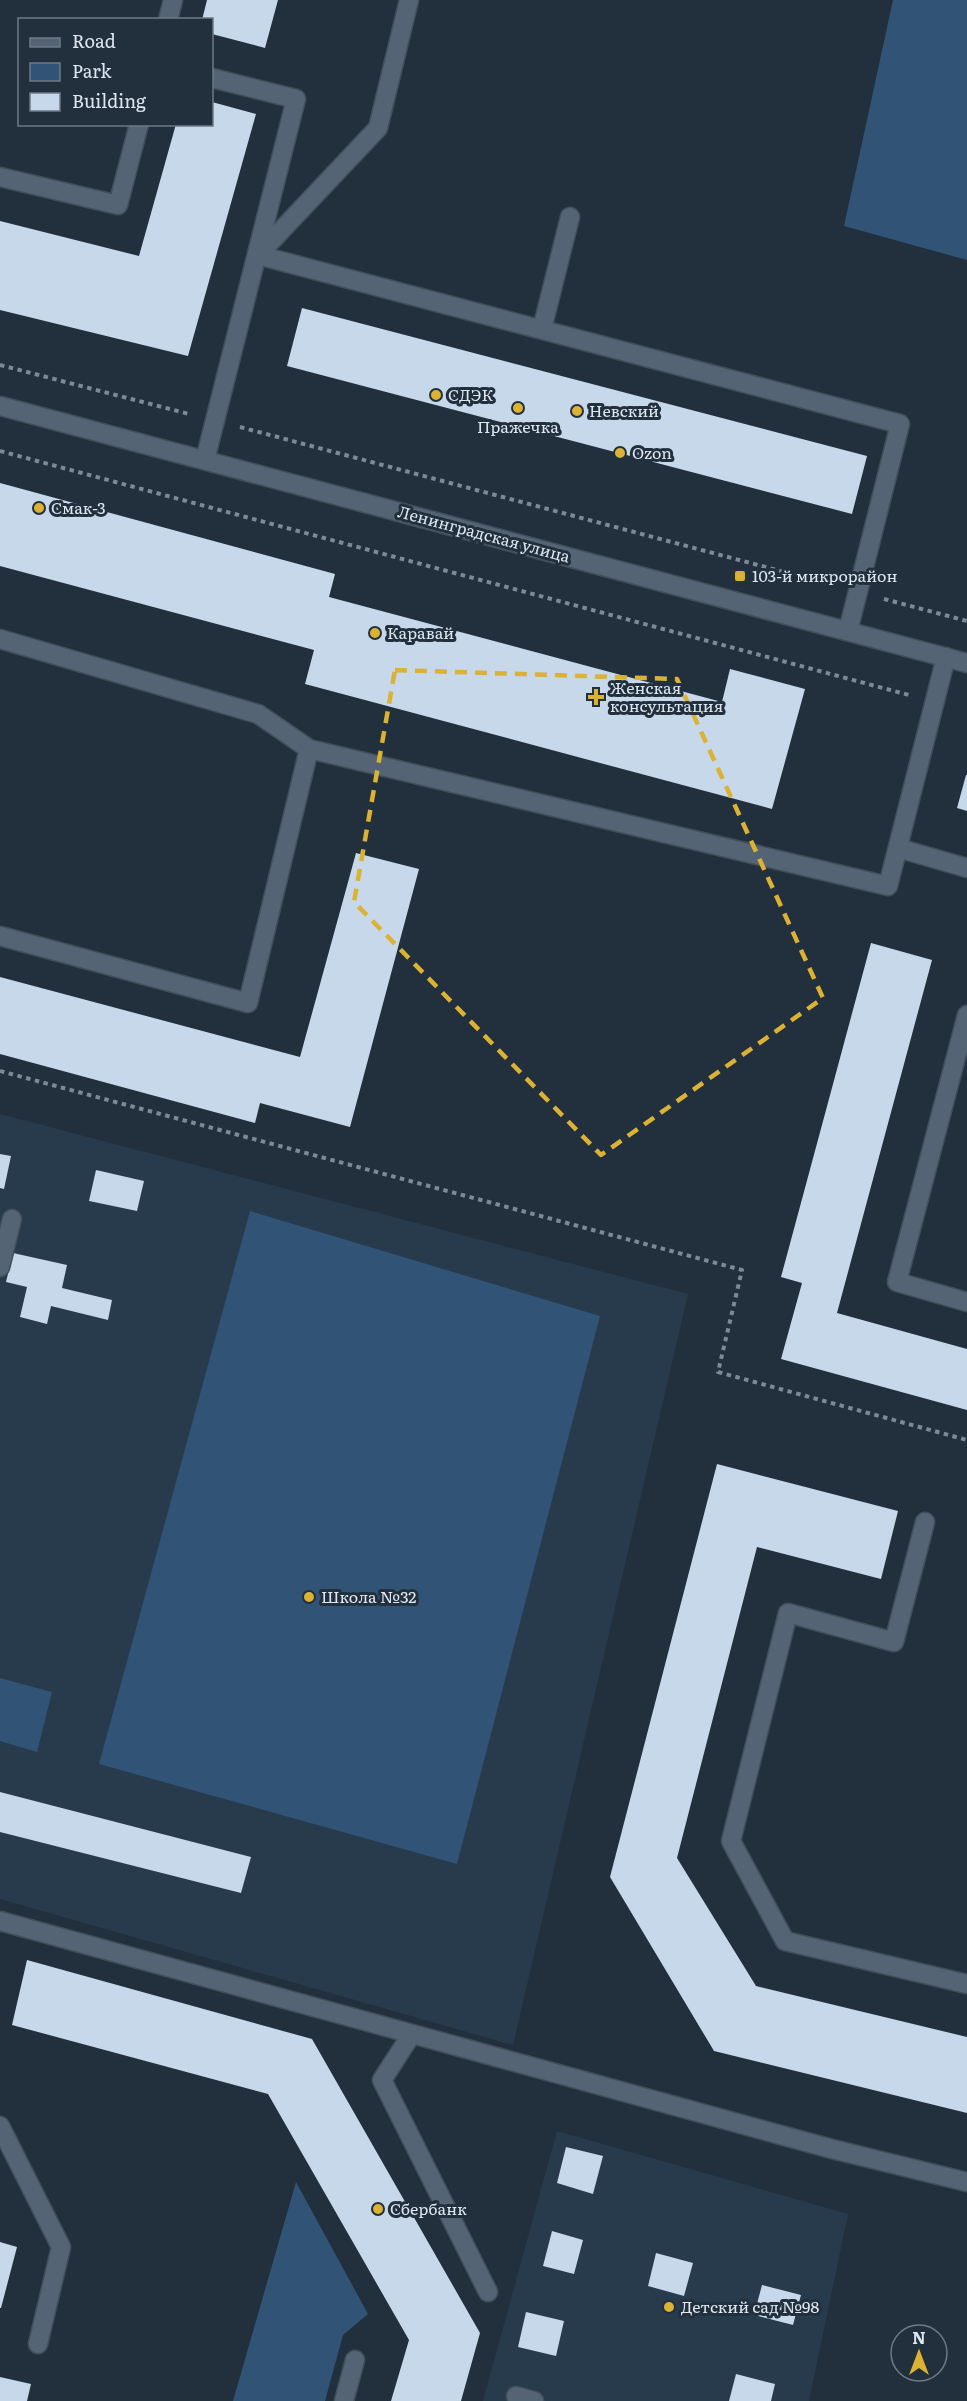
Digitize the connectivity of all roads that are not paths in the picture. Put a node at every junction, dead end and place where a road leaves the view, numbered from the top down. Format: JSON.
{"nodes":[{"id":1,"x":173,"y":0,"type":"edge"},
{"id":2,"x":409,"y":0,"type":"edge"},
{"id":3,"x":168,"y":18,"type":"edge"},
{"id":4,"x":213,"y":78,"type":"edge"},
{"id":5,"x":138,"y":126,"type":"edge"},
{"id":6,"x":0,"y":177,"type":"edge"},
{"id":7,"x":570,"y":217,"type":"dead end"},
{"id":8,"x":258,"y":255,"type":"junction"},
{"id":9,"x":542,"y":329,"type":"junction"},
{"id":10,"x":0,"y":406,"type":"edge"},
{"id":11,"x":205,"y":460,"type":"junction"},
{"id":12,"x":848,"y":631,"type":"junction"},
{"id":13,"x":0,"y":639,"type":"edge"},
{"id":14,"x":946,"y":657,"type":"junction"},
{"id":15,"x":967,"y":663,"type":"edge"},
{"id":16,"x":309,"y":749,"type":"junction"},
{"id":17,"x":898,"y":848,"type":"junction"},
{"id":18,"x":967,"y":868,"type":"edge"},
{"id":19,"x":0,"y":936,"type":"edge"},
{"id":20,"x":967,"y":1015,"type":"edge"},
{"id":21,"x":12,"y":1220,"type":"dead end"},
{"id":22,"x":0,"y":1267,"type":"edge"},
{"id":23,"x":967,"y":1302,"type":"edge"},
{"id":24,"x":925,"y":1522,"type":"dead end"},
{"id":25,"x":1,"y":1927,"type":"edge"},
{"id":26,"x":967,"y":1984,"type":"edge"},
{"id":27,"x":411,"y":2035,"type":"junction"},
{"id":28,"x":0,"y":2126,"type":"edge"},
{"id":29,"x":967,"y":2182,"type":"edge"},
{"id":30,"x":488,"y":2292,"type":"dead end"},
{"id":31,"x":38,"y":2344,"type":"dead end"},
{"id":32,"x":355,"y":2360,"type":"dead end"},
{"id":33,"x":344,"y":2401,"type":"edge"}],
"edges":[{"from":1,"to":3,"type":"street"},
{"from":2,"to":8,"type":"street"},
{"from":4,"to":8,"type":"street"},
{"from":5,"to":6,"type":"street"},
{"from":7,"to":9,"type":"street"},
{"from":8,"to":9,"type":"street"},
{"from":8,"to":11,"type":"street"},
{"from":9,"to":12,"type":"street"},
{"from":10,"to":11,"type":"street","name":"Ленинградская улица"},
{"from":11,"to":12,"type":"street","name":"Ленинградская улица"},
{"from":12,"to":14,"type":"street","name":"Ленинградская улица"},
{"from":13,"to":16,"type":"street"},
{"from":14,"to":15,"type":"street","name":"Ленинградская улица"},
{"from":14,"to":17,"type":"street"},
{"from":16,"to":17,"type":"street"},
{"from":16,"to":19,"type":"street"},
{"from":17,"to":18,"type":"street"},
{"from":20,"to":23,"type":"street"},
{"from":21,"to":22,"type":"street"},
{"from":24,"to":26,"type":"street"},
{"from":25,"to":27,"type":"street"},
{"from":27,"to":29,"type":"street"},
{"from":27,"to":30,"type":"street"},
{"from":28,"to":31,"type":"street"},
{"from":32,"to":33,"type":"street"}]}
